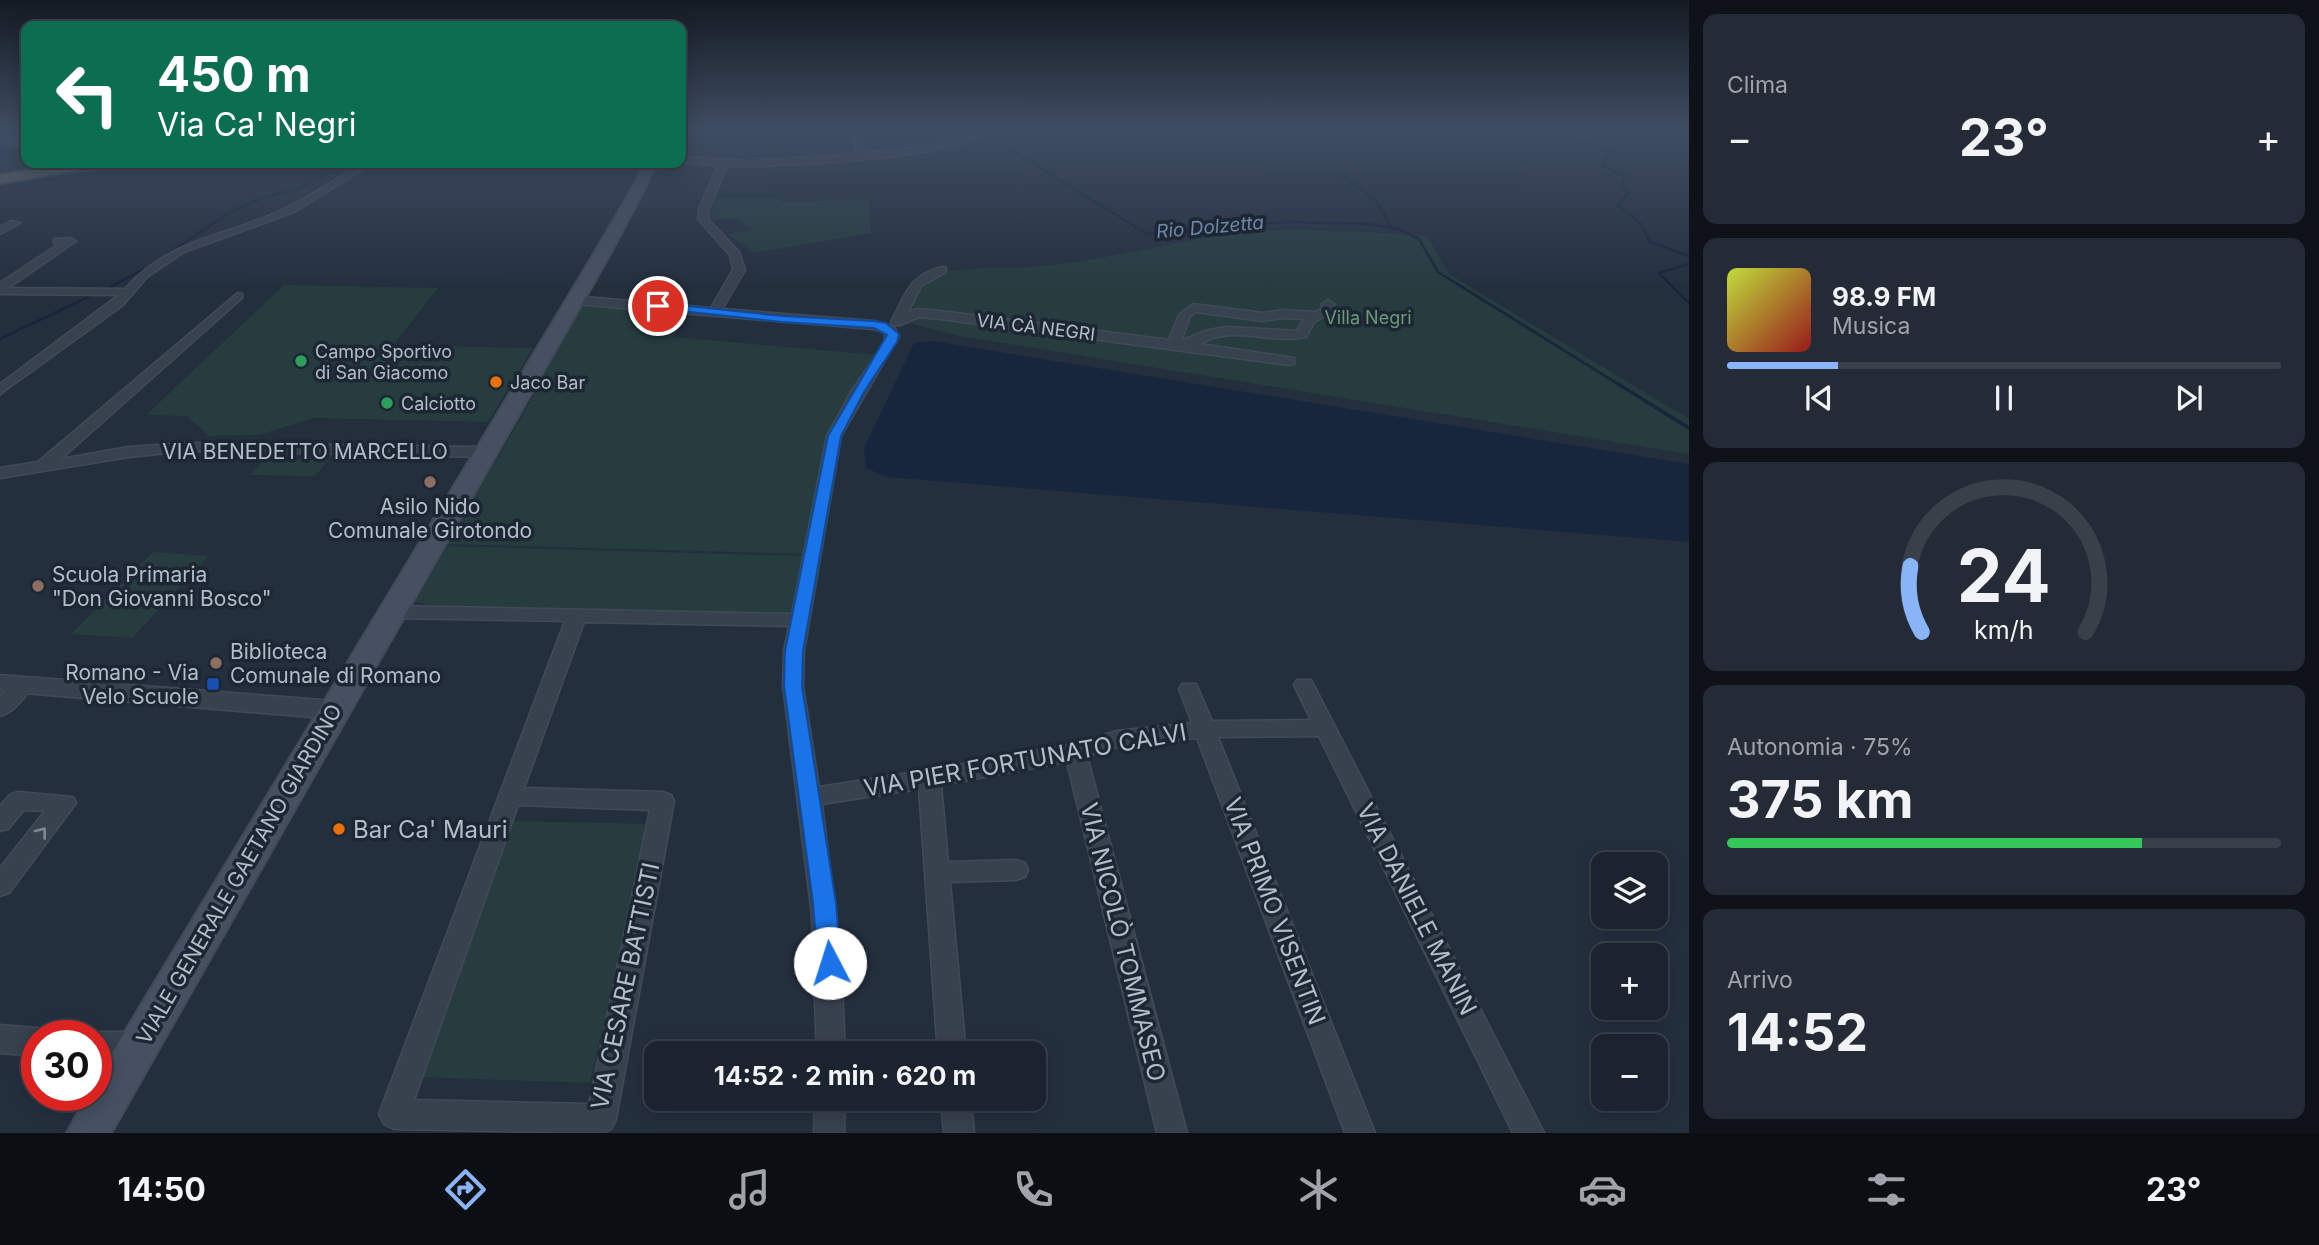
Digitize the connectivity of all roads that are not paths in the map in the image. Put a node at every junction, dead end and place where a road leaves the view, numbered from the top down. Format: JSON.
{"nodes":[{"id":1,"x":338,"y":182,"type":"edge"},
{"id":2,"x":635,"y":182,"type":"edge"},
{"id":3,"x":715,"y":182,"type":"edge"},
{"id":4,"x":15,"y":223,"type":"dead end"},
{"id":5,"x":0,"y":231,"type":"edge"},
{"id":6,"x":58,"y":241,"type":"dead end"},
{"id":7,"x":942,"y":270,"type":"dead end"},
{"id":8,"x":0,"y":289,"type":"edge"},
{"id":9,"x":125,"y":292,"type":"junction"},
{"id":10,"x":238,"y":296,"type":"dead end"},
{"id":11,"x":574,"y":300,"type":"junction"},
{"id":12,"x":1328,"y":304,"type":"dead end"},
{"id":13,"x":715,"y":311,"type":"junction"},
{"id":14,"x":1316,"y":316,"type":"junction"},
{"id":15,"x":895,"y":325,"type":"junction"},
{"id":16,"x":1180,"y":345,"type":"junction"},
{"id":17,"x":1289,"y":360,"type":"dead end"},
{"id":18,"x":0,"y":390,"type":"edge"},
{"id":19,"x":485,"y":453,"type":"junction"},
{"id":20,"x":43,"y":466,"type":"junction"},
{"id":21,"x":0,"y":473,"type":"edge"},
{"id":22,"x":392,"y":612,"type":"junction"},
{"id":23,"x":576,"y":618,"type":"junction"},
{"id":24,"x":799,"y":620,"type":"junction"},
{"id":25,"x":12,"y":684,"type":"edge"},
{"id":26,"x":1304,"y":685,"type":"dead end"},
{"id":27,"x":1189,"y":689,"type":"dead end"},
{"id":28,"x":0,"y":709,"type":"edge"},
{"id":29,"x":335,"y":710,"type":"junction"},
{"id":30,"x":1205,"y":729,"type":"junction"},
{"id":31,"x":1327,"y":729,"type":"junction"},
{"id":32,"x":1075,"y":752,"type":"junction"},
{"id":33,"x":929,"y":779,"type":"junction"},
{"id":34,"x":510,"y":796,"type":"junction"},
{"id":35,"x":808,"y":797,"type":"junction"},
{"id":36,"x":0,"y":822,"type":"edge"},
{"id":37,"x":1016,"y":870,"type":"dead end"},
{"id":38,"x":937,"y":872,"type":"junction"},
{"id":39,"x":0,"y":886,"type":"edge"},
{"id":40,"x":0,"y":1039,"type":"edge"},
{"id":41,"x":21,"y":1041,"type":"edge"},
{"id":42,"x":831,"y":1041,"type":"edge"},
{"id":43,"x":951,"y":1041,"type":"edge"},
{"id":44,"x":112,"y":1046,"type":"edge"},
{"id":45,"x":139,"y":1046,"type":"junction"},
{"id":46,"x":830,"y":1111,"type":"edge"},
{"id":47,"x":957,"y":1111,"type":"edge"},
{"id":48,"x":88,"y":1133,"type":"edge"},
{"id":49,"x":829,"y":1133,"type":"edge"},
{"id":50,"x":959,"y":1133,"type":"edge"},
{"id":51,"x":1172,"y":1133,"type":"edge"},
{"id":52,"x":1360,"y":1133,"type":"edge"},
{"id":53,"x":1529,"y":1133,"type":"edge"}],
"edges":[{"from":1,"to":9,"type":"street"},
{"from":2,"to":11,"type":"main road","name":"VIALE GENERALE GAETANO GIARDINO"},
{"from":3,"to":13,"type":"street"},
{"from":4,"to":5,"type":"street"},
{"from":6,"to":8,"type":"street"},
{"from":7,"to":15,"type":"street"},
{"from":8,"to":9,"type":"street"},
{"from":9,"to":18,"type":"street"},
{"from":10,"to":20,"type":"street"},
{"from":11,"to":13,"type":"street","name":"VIA CÀ NEGRI"},
{"from":11,"to":19,"type":"main road","name":"VIALE GENERALE GAETANO GIARDINO"},
{"from":12,"to":14,"type":"street"},
{"from":13,"to":15,"type":"street","name":"VIA CÀ NEGRI"},
{"from":14,"to":16,"type":"street"},
{"from":14,"to":16,"type":"street"},
{"from":15,"to":16,"type":"street","name":"VIA CÀ NEGRI"},
{"from":15,"to":24,"type":"street"},
{"from":16,"to":17,"type":"street","name":"VIA CÀ NEGRI"},
{"from":19,"to":20,"type":"street","name":"VIA BENEDETTO MARCELLO"},
{"from":19,"to":22,"type":"main road","name":"VIALE GENERALE GAETANO GIARDINO"},
{"from":20,"to":21,"type":"street","name":"VIA BENEDETTO MARCELLO"},
{"from":22,"to":23,"type":"street"},
{"from":22,"to":29,"type":"main road","name":"VIALE GENERALE GAETANO GIARDINO"},
{"from":23,"to":24,"type":"street"},
{"from":23,"to":34,"type":"street","name":"VIA CESARE BATTISTI"},
{"from":24,"to":35,"type":"street"},
{"from":25,"to":28,"type":"street"},
{"from":25,"to":29,"type":"street"},
{"from":26,"to":31,"type":"street","name":"VIA DANIELE MANIN"},
{"from":27,"to":30,"type":"street","name":"VIA PRIMO VISENTIN"},
{"from":29,"to":45,"type":"main road","name":"VIALE GENERALE GAETANO GIARDINO"},
{"from":30,"to":31,"type":"street","name":"VIA PIER FORTUNATO CALVI"},
{"from":30,"to":32,"type":"street","name":"VIA PIER FORTUNATO CALVI"},
{"from":30,"to":52,"type":"street","name":"VIA PRIMO VISENTIN"},
{"from":31,"to":53,"type":"street","name":"VIA DANIELE MANIN"},
{"from":32,"to":33,"type":"street","name":"VIA PIER FORTUNATO CALVI"},
{"from":32,"to":51,"type":"street","name":"VIA NICOLÒ TOMMASEO"},
{"from":33,"to":35,"type":"street","name":"VIA PIER FORTUNATO CALVI"},
{"from":33,"to":38,"type":"street"},
{"from":34,"to":34,"type":"street","name":"VIA CESARE BATTISTI"},
{"from":35,"to":42,"type":"street"},
{"from":39,"to":36,"type":"street","one_way":true},
{"from":37,"to":38,"type":"street"},
{"from":38,"to":43,"type":"street"},
{"from":40,"to":41,"type":"street"},
{"from":44,"to":45,"type":"street"},
{"from":45,"to":48,"type":"main road","name":"VIALE GENERALE GAETANO GIARDINO"},
{"from":46,"to":49,"type":"street"},
{"from":47,"to":50,"type":"street"}]}
